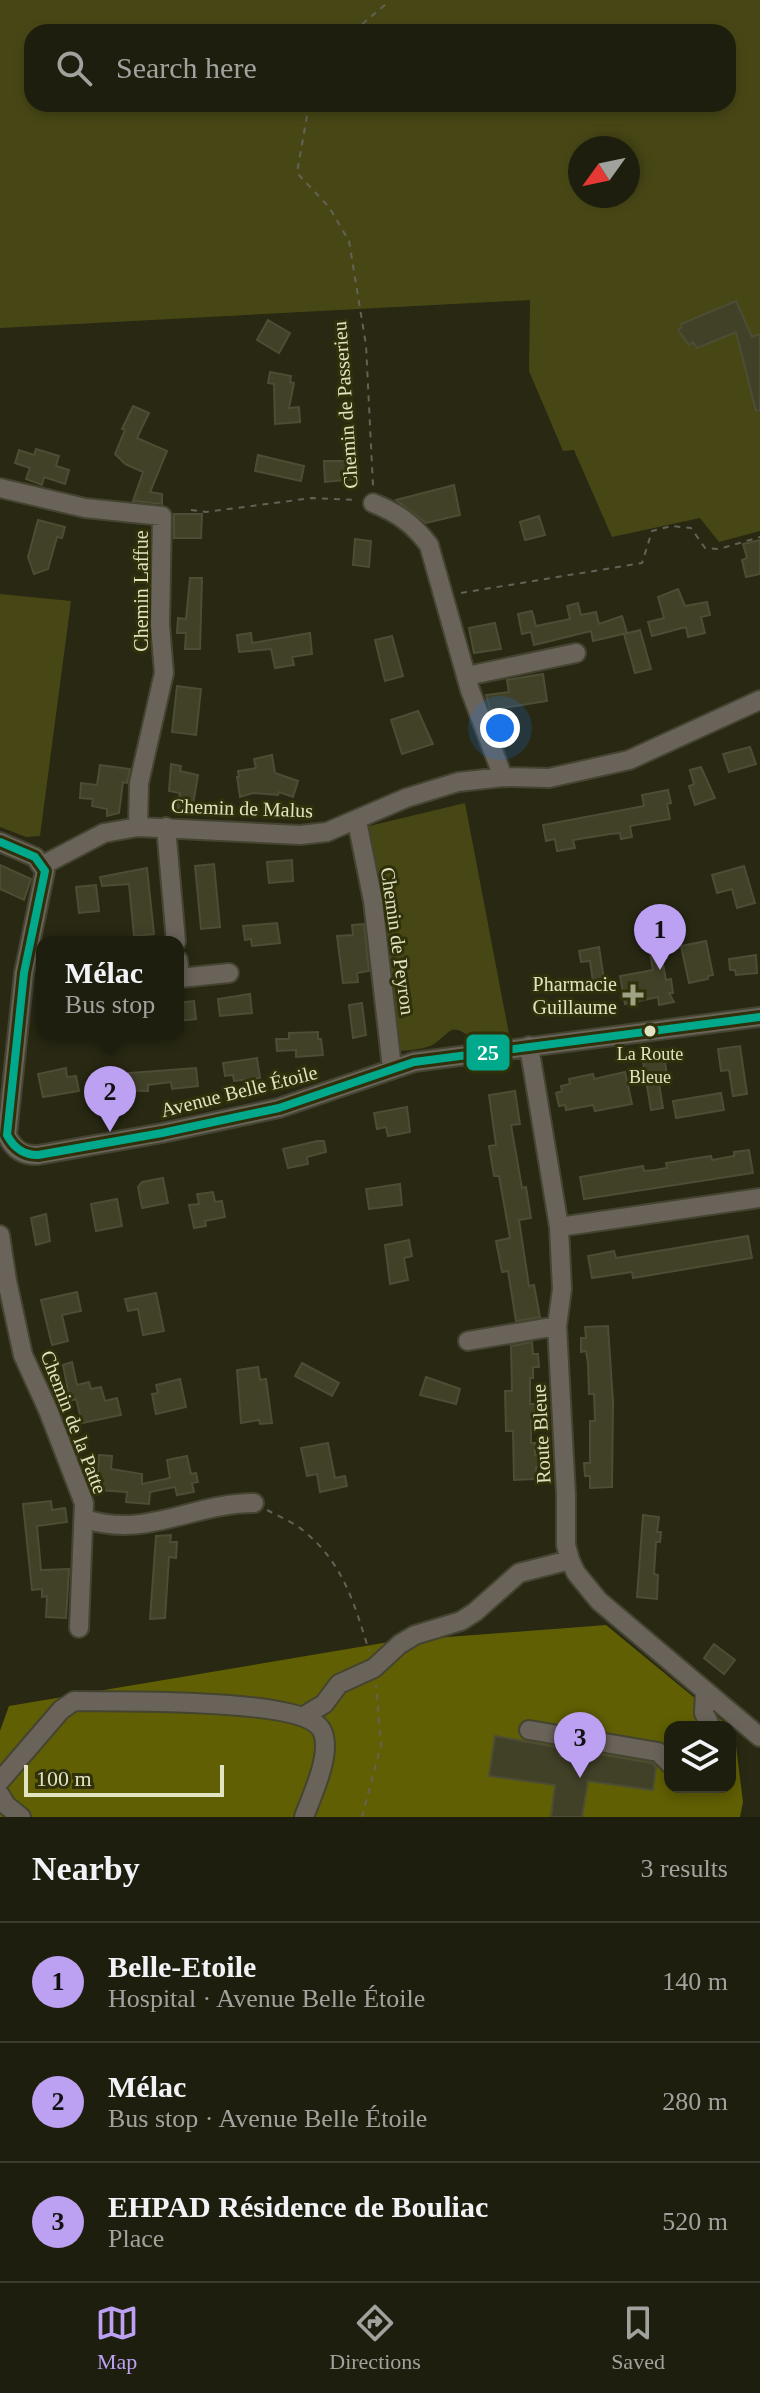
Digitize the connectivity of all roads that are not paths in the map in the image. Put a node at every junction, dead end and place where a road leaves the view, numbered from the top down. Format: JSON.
{"nodes":[{"id":1,"x":0,"y":488,"type":"edge"},
{"id":2,"x":373,"y":503,"type":"road end"},
{"id":3,"x":576,"y":653,"type":"dead end"},
{"id":4,"x":467,"y":676,"type":"junction"},
{"id":5,"x":760,"y":700,"type":"edge"},
{"id":6,"x":503,"y":777,"type":"junction"},
{"id":7,"x":357,"y":821,"type":"junction"},
{"id":8,"x":138,"y":827,"type":"junction"},
{"id":9,"x":166,"y":827,"type":"junction"},
{"id":10,"x":0,"y":842,"type":"edge"},
{"id":11,"x":43,"y":865,"type":"junction"},
{"id":12,"x":175,"y":936,"type":"edge"},
{"id":13,"x":229,"y":973,"type":"dead end"},
{"id":14,"x":184,"y":978,"type":"edge"},
{"id":15,"x":760,"y":1017,"type":"edge"},
{"id":16,"x":529,"y":1046,"type":"junction"},
{"id":17,"x":392,"y":1068,"type":"junction"},
{"id":18,"x":7,"y":1154,"type":"edge"},
{"id":19,"x":760,"y":1198,"type":"edge"},
{"id":20,"x":559,"y":1227,"type":"junction"},
{"id":21,"x":0,"y":1237,"type":"edge"},
{"id":22,"x":557,"y":1326,"type":"junction"},
{"id":23,"x":468,"y":1341,"type":"dead end"},
{"id":24,"x":254,"y":1503,"type":"road end"},
{"id":25,"x":85,"y":1519,"type":"junction"},
{"id":26,"x":570,"y":1560,"type":"junction"},
{"id":27,"x":79,"y":1628,"type":"dead end"},
{"id":28,"x":705,"y":1691,"type":"junction"},
{"id":29,"x":304,"y":1716,"type":"junction"},
{"id":30,"x":708,"y":1721,"type":"edge"},
{"id":31,"x":529,"y":1730,"type":"dead end"},
{"id":32,"x":760,"y":1737,"type":"edge"},
{"id":33,"x":664,"y":1758,"type":"edge"},
{"id":34,"x":0,"y":1781,"type":"edge"},
{"id":35,"x":0,"y":1795,"type":"edge"},
{"id":36,"x":21,"y":1817,"type":"edge"},
{"id":37,"x":304,"y":1817,"type":"edge"}],
"edges":[{"from":1,"to":8,"type":"street","name":"Chemin Laffue"},
{"from":2,"to":4,"type":"street","name":"Chemin de Passerieu"},
{"from":3,"to":4,"type":"street"},
{"from":4,"to":6,"type":"street","name":"Chemin de Passerieu"},
{"from":5,"to":6,"type":"street","name":"Chemin de Malus"},
{"from":6,"to":7,"type":"street","name":"Chemin de Malus"},
{"from":7,"to":9,"type":"street","name":"Chemin de Malus"},
{"from":7,"to":17,"type":"street","name":"Chemin de Peyron"},
{"from":8,"to":9,"type":"street","name":"Chemin de Malus"},
{"from":8,"to":11,"type":"street","name":"Chemin de Malus"},
{"from":9,"to":12,"type":"street"},
{"from":10,"to":11,"type":"street"},
{"from":11,"to":18,"type":"street","name":"Avenue Belle Étoile"},
{"from":13,"to":14,"type":"street"},
{"from":15,"to":16,"type":"street","name":"Avenue Belle Étoile"},
{"from":16,"to":17,"type":"street","name":"Avenue Belle Étoile"},
{"from":16,"to":20,"type":"street","name":"Route Bleue"},
{"from":17,"to":18,"type":"street","name":"Avenue Belle Étoile"},
{"from":19,"to":20,"type":"street"},
{"from":20,"to":22,"type":"street","name":"Route Bleue"},
{"from":21,"to":25,"type":"street","name":"Chemin de la Patte"},
{"from":22,"to":23,"type":"street"},
{"from":22,"to":26,"type":"street","name":"Route Bleue"},
{"from":24,"to":25,"type":"street"},
{"from":25,"to":27,"type":"street","name":"Chemin de la Patte"},
{"from":26,"to":28,"type":"street","name":"Route Bleue"},
{"from":26,"to":29,"type":"street"},
{"from":28,"to":30,"type":"street"},
{"from":28,"to":32,"type":"street","name":"Route Bleue"},
{"from":29,"to":34,"type":"street"},
{"from":29,"to":37,"type":"street"},
{"from":31,"to":33,"type":"street"},
{"from":35,"to":36,"type":"street"}]}
